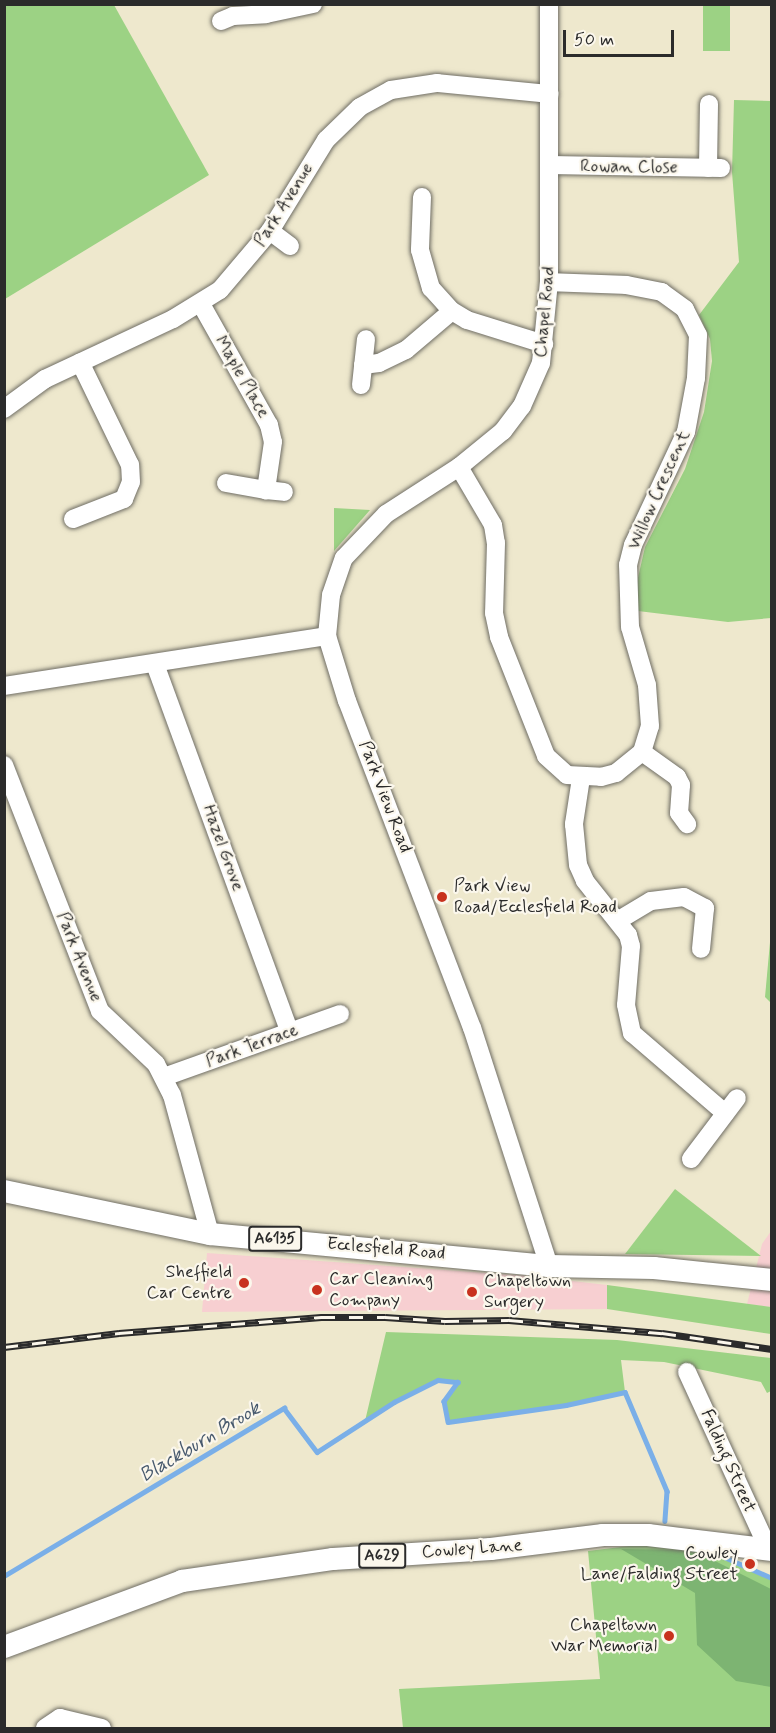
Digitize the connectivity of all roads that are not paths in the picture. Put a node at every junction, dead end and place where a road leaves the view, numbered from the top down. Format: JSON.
{"nodes":[{"id":1,"x":314,"y":4,"type":"edge"},
{"id":2,"x":549,"y":4,"type":"edge"},
{"id":3,"x":221,"y":21,"type":"dead end"},
{"id":4,"x":549,"y":94,"type":"junction"},
{"id":5,"x":709,"y":104,"type":"dead end"},
{"id":6,"x":550,"y":165,"type":"junction"},
{"id":7,"x":422,"y":197,"type":"dead end"},
{"id":8,"x":270,"y":231,"type":"junction"},
{"id":9,"x":290,"y":246,"type":"dead end"},
{"id":10,"x":549,"y":282,"type":"junction"},
{"id":11,"x":201,"y":304,"type":"junction"},
{"id":12,"x":452,"y":311,"type":"junction"},
{"id":13,"x":366,"y":339,"type":"dead end"},
{"id":14,"x":544,"y":344,"type":"junction"},
{"id":15,"x":80,"y":362,"type":"junction"},
{"id":16,"x":363,"y":365,"type":"junction"},
{"id":17,"x":361,"y":385,"type":"dead end"},
{"id":18,"x":4,"y":409,"type":"edge"},
{"id":19,"x":459,"y":468,"type":"junction"},
{"id":20,"x":226,"y":483,"type":"dead end"},
{"id":21,"x":73,"y":519,"type":"dead end"},
{"id":22,"x":327,"y":636,"type":"junction"},
{"id":23,"x":155,"y":664,"type":"junction"},
{"id":24,"x":4,"y":687,"type":"edge"},
{"id":25,"x":642,"y":752,"type":"junction"},
{"id":26,"x":4,"y":765,"type":"edge"},
{"id":27,"x":581,"y":778,"type":"junction"},
{"id":28,"x":687,"y":824,"type":"dead end"},
{"id":29,"x":619,"y":920,"type":"junction"},
{"id":30,"x":701,"y":949,"type":"dead end"},
{"id":31,"x":340,"y":1014,"type":"dead end"},
{"id":32,"x":290,"y":1032,"type":"junction"},
{"id":33,"x":164,"y":1077,"type":"junction"},
{"id":34,"x":737,"y":1098,"type":"dead end"},
{"id":35,"x":725,"y":1113,"type":"junction"},
{"id":36,"x":691,"y":1159,"type":"dead end"},
{"id":37,"x":4,"y":1191,"type":"edge"},
{"id":38,"x":210,"y":1234,"type":"junction"},
{"id":39,"x":549,"y":1266,"type":"junction"},
{"id":40,"x":771,"y":1280,"type":"edge"},
{"id":41,"x":687,"y":1372,"type":"dead end"},
{"id":42,"x":770,"y":1550,"type":"edge"},
{"id":43,"x":4,"y":1647,"type":"edge"},
{"id":44,"x":45,"y":1728,"type":"edge"},
{"id":45,"x":102,"y":1728,"type":"edge"}],
"edges":[{"from":1,"to":3,"type":"street"},
{"from":2,"to":4,"type":"street","name":"Chapel Road"},
{"from":4,"to":6,"type":"street","name":"Chapel Road"},
{"from":4,"to":8,"type":"street","name":"Park Avenue"},
{"from":5,"to":6,"type":"street","name":"Rowan Close"},
{"from":6,"to":10,"type":"street","name":"Chapel Road"},
{"from":7,"to":12,"type":"street"},
{"from":8,"to":9,"type":"street"},
{"from":8,"to":11,"type":"street","name":"Park Avenue"},
{"from":10,"to":14,"type":"street","name":"Chapel Road"},
{"from":10,"to":25,"type":"street","name":"Willow Crescent"},
{"from":11,"to":15,"type":"street","name":"Park Avenue"},
{"from":11,"to":20,"type":"street","name":"Maple Place"},
{"from":12,"to":14,"type":"street"},
{"from":12,"to":16,"type":"street"},
{"from":13,"to":16,"type":"street"},
{"from":14,"to":19,"type":"street","name":"Chapel Road"},
{"from":15,"to":18,"type":"street","name":"Park Avenue"},
{"from":15,"to":21,"type":"street"},
{"from":16,"to":17,"type":"street"},
{"from":19,"to":22,"type":"street","name":"Chapel Road"},
{"from":19,"to":27,"type":"street"},
{"from":22,"to":23,"type":"street"},
{"from":22,"to":39,"type":"street","name":"Park View Road"},
{"from":23,"to":24,"type":"street"},
{"from":23,"to":32,"type":"street","name":"Hazel Grove"},
{"from":25,"to":27,"type":"street"},
{"from":25,"to":28,"type":"street"},
{"from":26,"to":33,"type":"street","name":"Park Avenue"},
{"from":27,"to":29,"type":"street"},
{"from":29,"to":30,"type":"street"},
{"from":29,"to":35,"type":"street"},
{"from":31,"to":32,"type":"street","name":"Park Terrace"},
{"from":32,"to":33,"type":"street","name":"Park Terrace"},
{"from":33,"to":38,"type":"street","name":"Park Avenue"},
{"from":34,"to":35,"type":"street"},
{"from":35,"to":36,"type":"street"},
{"from":37,"to":38,"type":"main road","name":"Ecclesfield Road","number":"A6135"},
{"from":38,"to":39,"type":"main road","name":"Ecclesfield Road","number":"A6135"},
{"from":39,"to":40,"type":"main road","name":"Ecclesfield Road","number":"A6135"},
{"from":41,"to":42,"type":"street","name":"Falding Street"},
{"from":42,"to":43,"type":"main road","name":"Cowley Lane","number":"A629"},
{"from":44,"to":45,"type":"street"}]}
